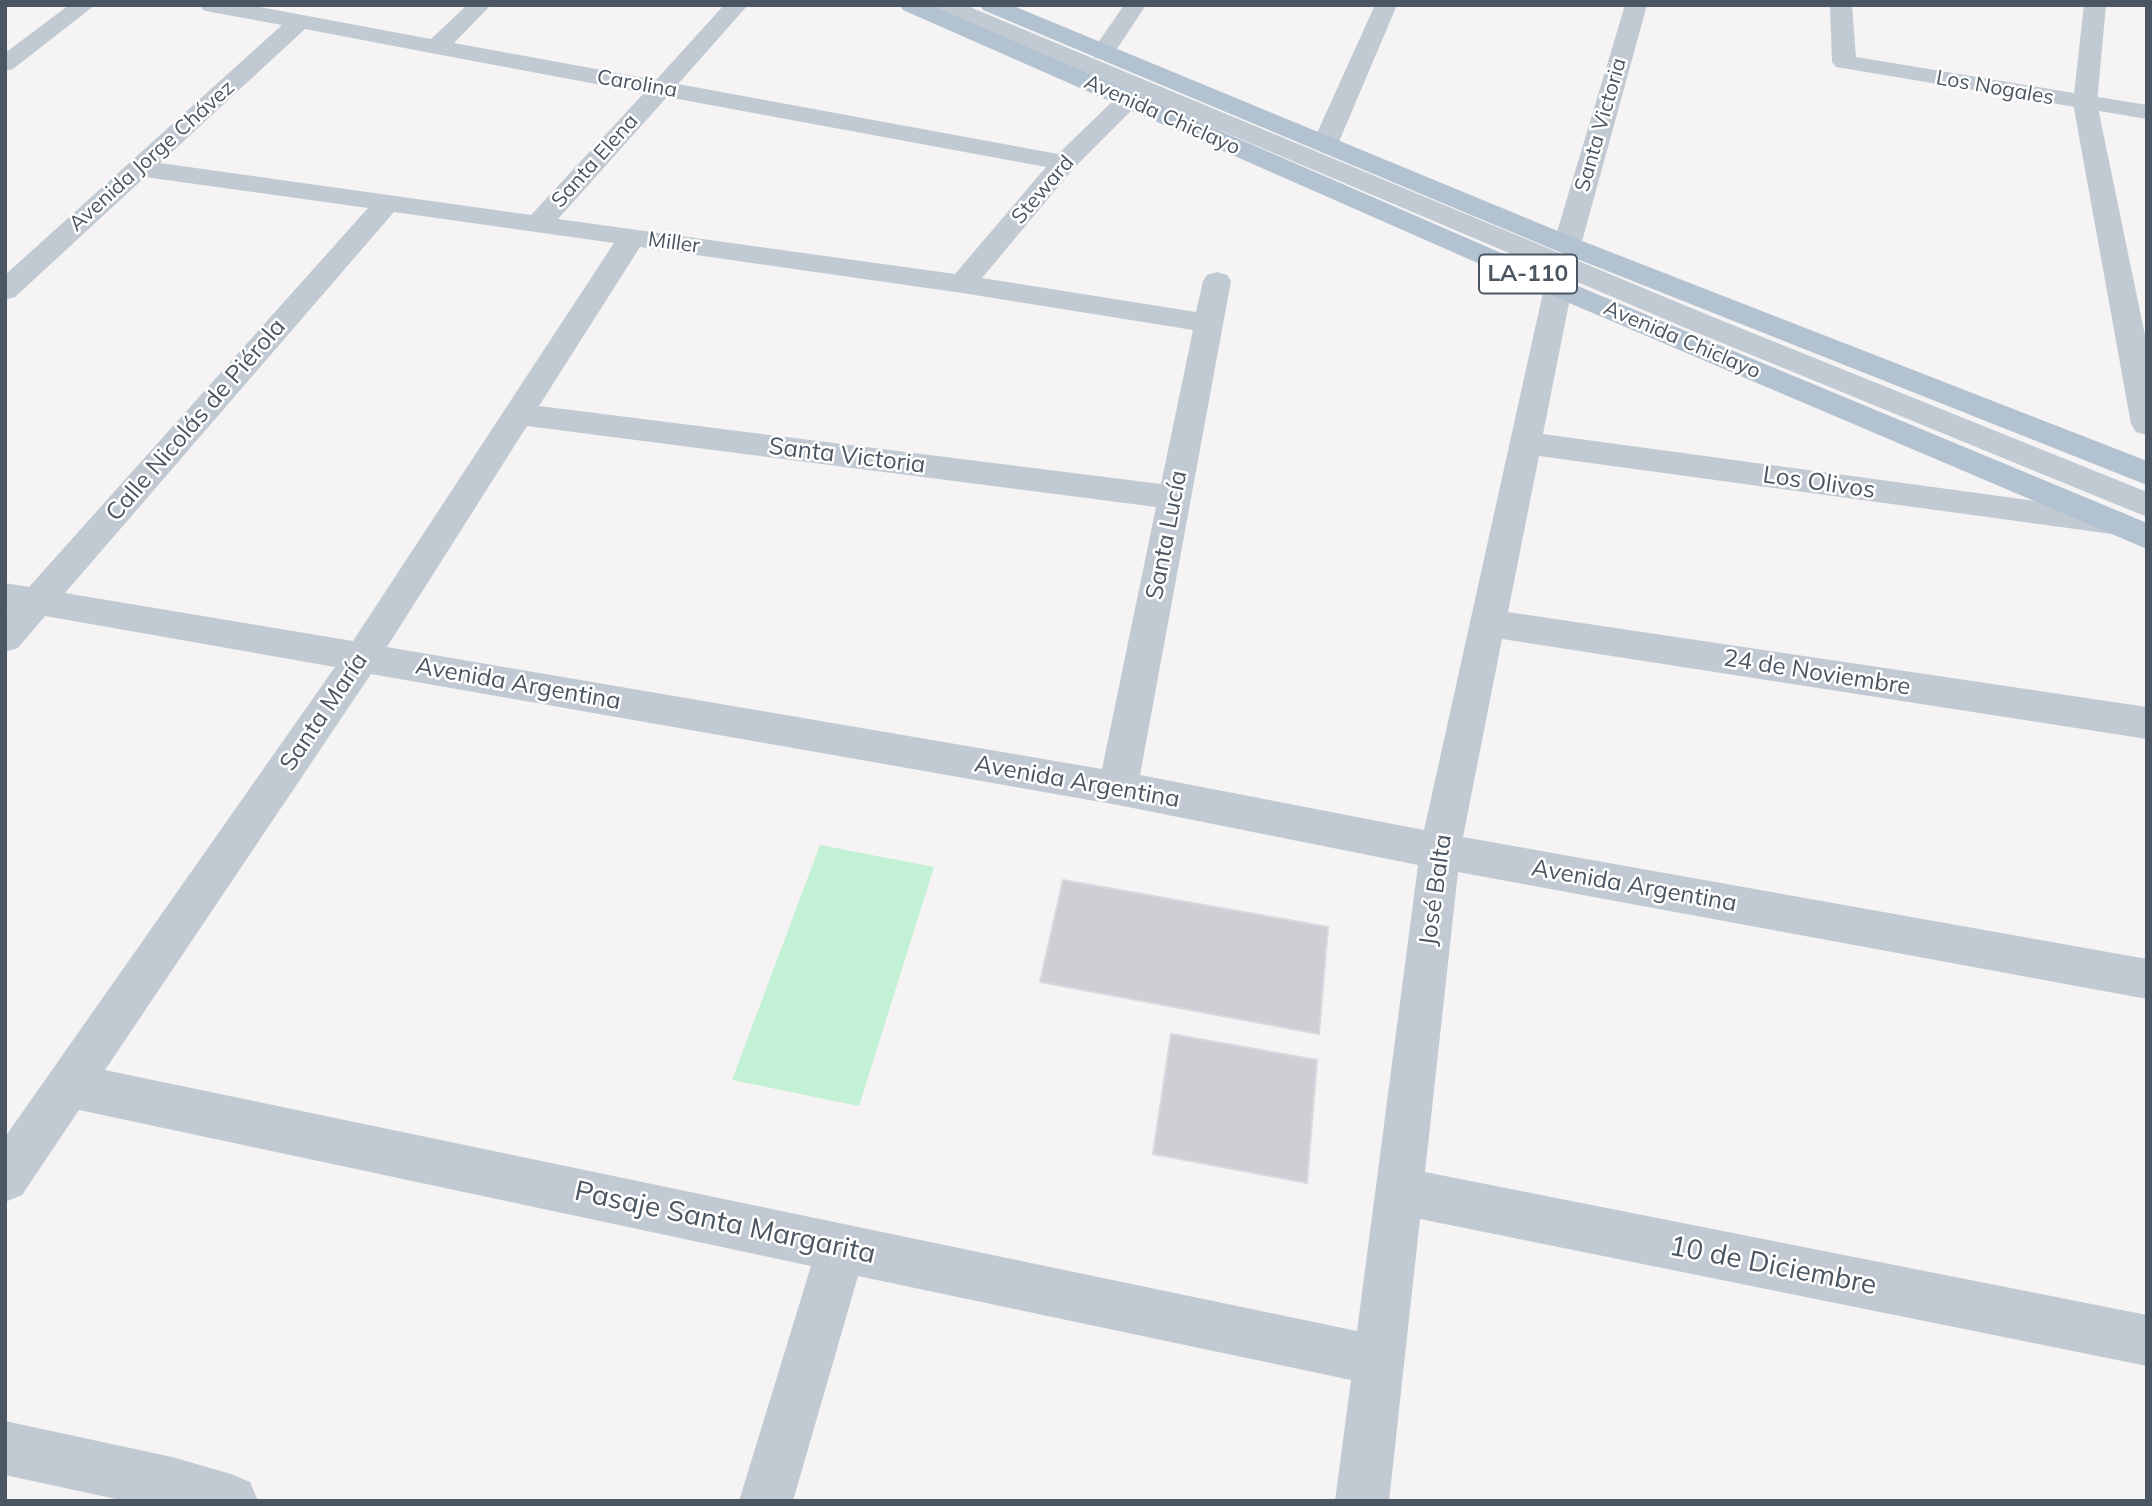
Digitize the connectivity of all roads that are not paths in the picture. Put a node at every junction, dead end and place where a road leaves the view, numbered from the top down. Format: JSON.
{"nodes":[{"id":1,"x":84,"y":5,"type":"edge"},
{"id":2,"x":211,"y":5,"type":"edge"},
{"id":3,"x":480,"y":5,"type":"edge"},
{"id":4,"x":737,"y":5,"type":"edge"},
{"id":5,"x":911,"y":5,"type":"edge"},
{"id":6,"x":945,"y":5,"type":"edge"},
{"id":7,"x":991,"y":5,"type":"edge"},
{"id":8,"x":1135,"y":5,"type":"edge"},
{"id":9,"x":1387,"y":5,"type":"edge"},
{"id":10,"x":1636,"y":5,"type":"edge"},
{"id":11,"x":1834,"y":6,"type":"edge"},
{"id":12,"x":2093,"y":6,"type":"edge"},
{"id":13,"x":299,"y":22,"type":"junction"},
{"id":14,"x":436,"y":47,"type":"junction"},
{"id":15,"x":1103,"y":53,"type":"junction"},
{"id":16,"x":5,"y":64,"type":"edge"},
{"id":17,"x":661,"y":89,"type":"junction"},
{"id":18,"x":1128,"y":100,"type":"junction"},
{"id":19,"x":2085,"y":103,"type":"junction"},
{"id":20,"x":2147,"y":112,"type":"edge"},
{"id":21,"x":1325,"y":144,"type":"junction"},
{"id":22,"x":1064,"y":163,"type":"junction"},
{"id":23,"x":140,"y":168,"type":"junction"},
{"id":24,"x":387,"y":203,"type":"junction"},
{"id":25,"x":538,"y":224,"type":"junction"},
{"id":26,"x":632,"y":237,"type":"junction"},
{"id":27,"x":1567,"y":245,"type":"junction"},
{"id":28,"x":1217,"y":281,"type":"dead end"},
{"id":29,"x":962,"y":284,"type":"junction"},
{"id":30,"x":1558,"y":288,"type":"junction"},
{"id":31,"x":5,"y":291,"type":"edge"},
{"id":32,"x":1209,"y":323,"type":"junction"},
{"id":33,"x":519,"y":414,"type":"junction"},
{"id":34,"x":2147,"y":424,"type":"edge"},
{"id":35,"x":1525,"y":443,"type":"junction"},
{"id":36,"x":2147,"y":474,"type":"edge"},
{"id":37,"x":1175,"y":498,"type":"junction"},
{"id":38,"x":2147,"y":505,"type":"edge"},
{"id":39,"x":2112,"y":522,"type":"junction"},
{"id":40,"x":2147,"y":537,"type":"edge"},
{"id":41,"x":22,"y":598,"type":"edge"},
{"id":42,"x":1487,"y":623,"type":"junction"},
{"id":43,"x":5,"y":638,"type":"edge"},
{"id":44,"x":362,"y":657,"type":"junction"},
{"id":45,"x":2147,"y":723,"type":"edge"},
{"id":46,"x":1118,"y":788,"type":"junction"},
{"id":47,"x":1440,"y":851,"type":"junction"},
{"id":48,"x":2147,"y":979,"type":"edge"},
{"id":49,"x":69,"y":1085,"type":"junction"},
{"id":50,"x":5,"y":1178,"type":"edge"},
{"id":51,"x":1400,"y":1191,"type":"junction"},
{"id":52,"x":841,"y":1248,"type":"junction"},
{"id":53,"x":2147,"y":1341,"type":"edge"},
{"id":54,"x":1380,"y":1361,"type":"junction"},
{"id":55,"x":5,"y":1448,"type":"edge"},
{"id":56,"x":231,"y":1501,"type":"edge"},
{"id":57,"x":766,"y":1501,"type":"edge"},
{"id":58,"x":1362,"y":1501,"type":"edge"}],
"edges":[{"from":1,"to":16,"type":"street"},
{"from":2,"to":13,"type":"street","name":"Carolina"},
{"from":3,"to":14,"type":"street"},
{"from":4,"to":17,"type":"street","name":"Santa Elena"},
{"from":5,"to":18,"type":"main road","name":"Avenida Chiclayo","number":"LA-110"},
{"from":6,"to":38,"type":"street","name":"Avenida Chiclayo"},
{"from":7,"to":15,"type":"main road","name":"Avenida Chiclayo","number":"LA-110"},
{"from":8,"to":15,"type":"street"},
{"from":9,"to":21,"type":"street"},
{"from":10,"to":27,"type":"street","name":"Santa Victoria"},
{"from":11,"to":19,"type":"street","name":"Los Nogales"},
{"from":12,"to":19,"type":"street"},
{"from":13,"to":14,"type":"street","name":"Carolina"},
{"from":13,"to":23,"type":"street","name":"Avenida Jorge Chávez"},
{"from":14,"to":17,"type":"street","name":"Carolina"},
{"from":15,"to":21,"type":"main road","name":"Avenida Chiclayo","number":"LA-110"},
{"from":17,"to":22,"type":"street","name":"Carolina"},
{"from":17,"to":25,"type":"street","name":"Santa Elena"},
{"from":18,"to":22,"type":"street","name":"Steward"},
{"from":18,"to":30,"type":"main road","name":"Avenida Chiclayo","number":"LA-110"},
{"from":19,"to":20,"type":"street","name":"Los Nogales"},
{"from":19,"to":34,"type":"street"},
{"from":21,"to":27,"type":"main road","name":"Avenida Chiclayo","number":"LA-110"},
{"from":22,"to":29,"type":"street","name":"Steward"},
{"from":23,"to":24,"type":"street","name":"Miller"},
{"from":23,"to":31,"type":"street","name":"Avenida Jorge Chávez"},
{"from":24,"to":25,"type":"street","name":"Miller"},
{"from":24,"to":41,"type":"street","name":"Calle Nicolás de Piérola"},
{"from":25,"to":26,"type":"street","name":"Miller"},
{"from":26,"to":29,"type":"street","name":"Miller"},
{"from":26,"to":33,"type":"street","name":"Santa María"},
{"from":27,"to":36,"type":"main road","name":"Avenida Chiclayo","number":"LA-110"},
{"from":28,"to":32,"type":"street","name":"Santa Lucía"},
{"from":29,"to":32,"type":"street","name":"Miller"},
{"from":30,"to":35,"type":"street","name":"José Balta"},
{"from":30,"to":39,"type":"main road","name":"Avenida Chiclayo","number":"LA-110"},
{"from":32,"to":37,"type":"street","name":"Santa Lucía"},
{"from":33,"to":37,"type":"street","name":"Santa Victoria"},
{"from":33,"to":44,"type":"street","name":"Santa María"},
{"from":35,"to":39,"type":"street","name":"Los Olivos"},
{"from":35,"to":42,"type":"street","name":"José Balta"},
{"from":37,"to":46,"type":"street","name":"Santa Lucía"},
{"from":39,"to":40,"type":"main road","name":"Avenida Chiclayo","number":"LA-110"},
{"from":41,"to":43,"type":"street","name":"Calle Nicolás de Piérola"},
{"from":41,"to":44,"type":"street","name":"Avenida Argentina"},
{"from":42,"to":45,"type":"street","name":"24 de Noviembre"},
{"from":42,"to":47,"type":"street","name":"José Balta"},
{"from":44,"to":46,"type":"street","name":"Avenida Argentina"},
{"from":44,"to":49,"type":"street","name":"Santa María"},
{"from":46,"to":47,"type":"street","name":"Avenida Argentina"},
{"from":47,"to":48,"type":"street","name":"Avenida Argentina"},
{"from":47,"to":51,"type":"street","name":"José Balta"},
{"from":49,"to":50,"type":"street","name":"Santa María"},
{"from":49,"to":52,"type":"street","name":"Pasaje Santa Margarita"},
{"from":51,"to":53,"type":"street","name":"10 de Diciembre"},
{"from":51,"to":54,"type":"street","name":"José Balta"},
{"from":52,"to":54,"type":"street","name":"Pasaje Santa Margarita"},
{"from":52,"to":57,"type":"street"},
{"from":54,"to":58,"type":"street","name":"José Balta"},
{"from":55,"to":56,"type":"street"}]}
